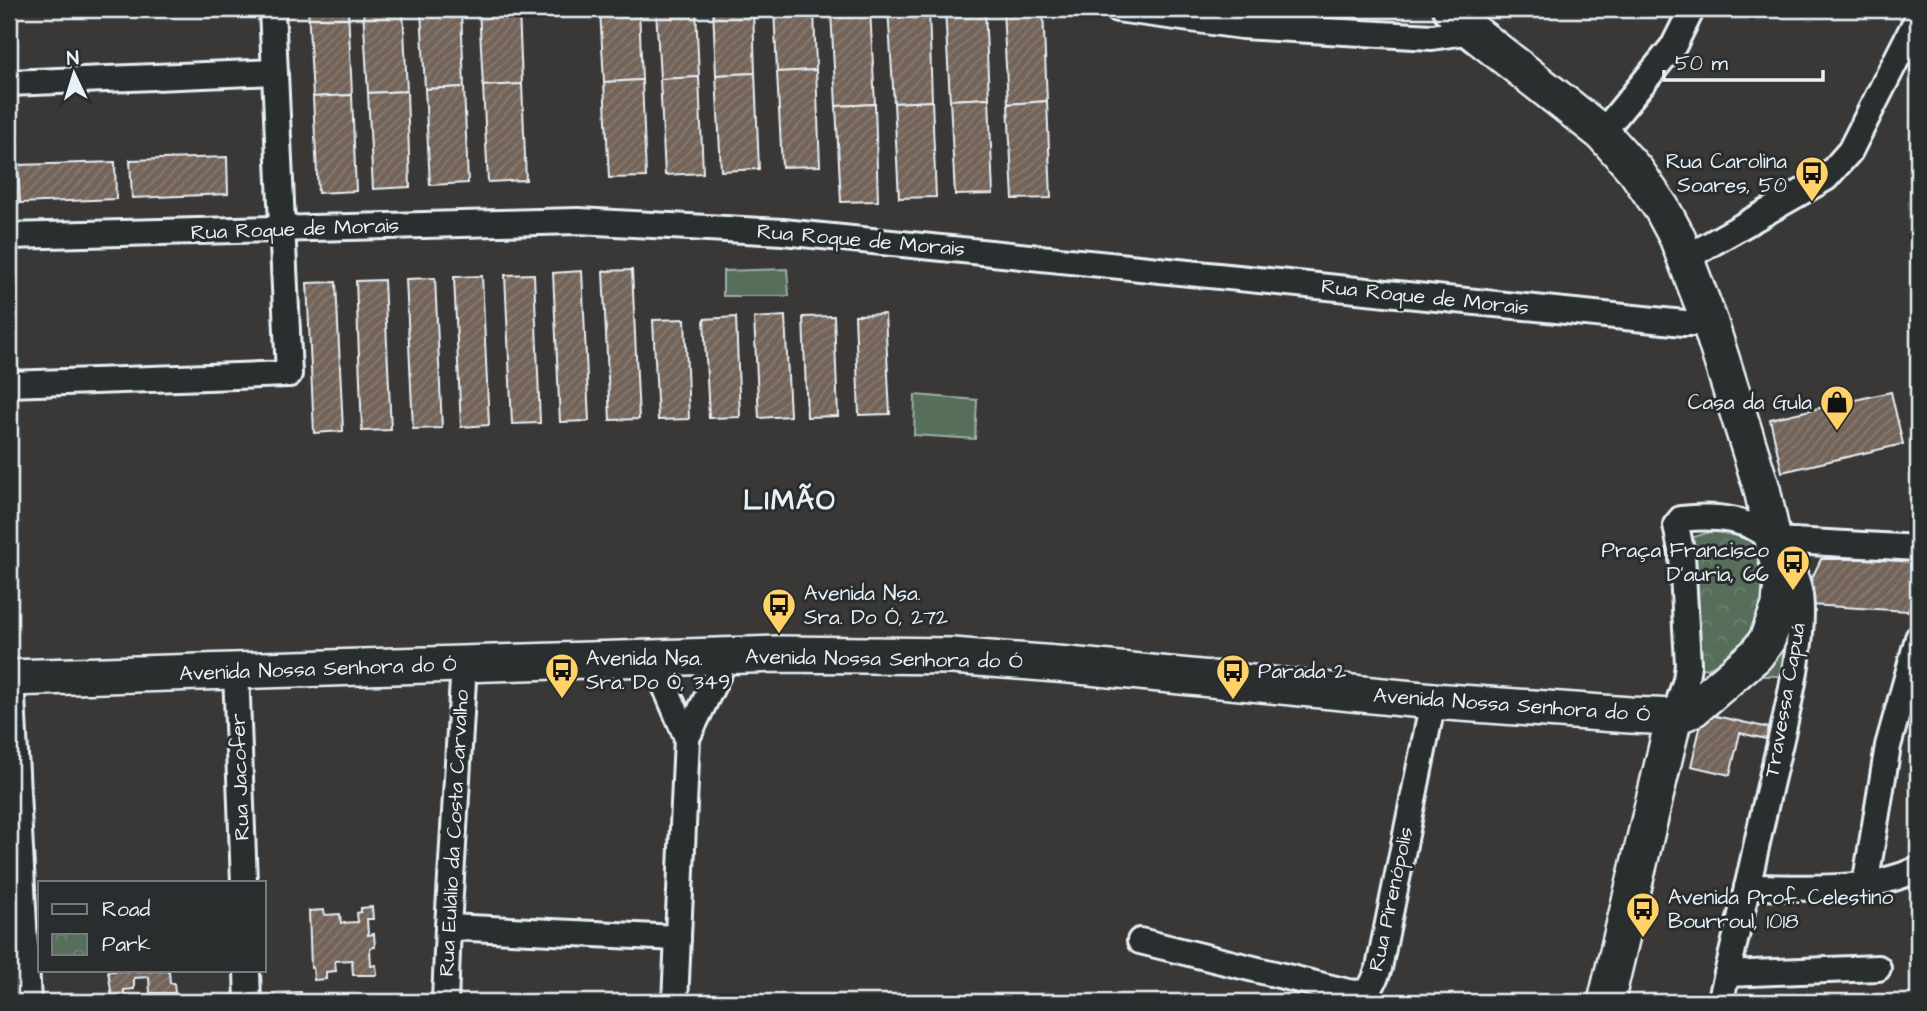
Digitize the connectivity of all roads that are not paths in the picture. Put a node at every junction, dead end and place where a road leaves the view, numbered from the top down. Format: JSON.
{"nodes":[{"id":1,"x":272,"y":9,"type":"edge"},
{"id":2,"x":1117,"y":9,"type":"edge"},
{"id":3,"x":1692,"y":9,"type":"edge"},
{"id":4,"x":1918,"y":17,"type":"edge"},
{"id":5,"x":1462,"y":20,"type":"edge"},
{"id":6,"x":274,"y":72,"type":"junction"},
{"id":7,"x":9,"y":83,"type":"edge"},
{"id":8,"x":1602,"y":133,"type":"junction"},
{"id":9,"x":281,"y":230,"type":"junction"},
{"id":10,"x":9,"y":236,"type":"edge"},
{"id":11,"x":1686,"y":258,"type":"junction"},
{"id":12,"x":1710,"y":323,"type":"junction"},
{"id":13,"x":9,"y":384,"type":"edge"},
{"id":14,"x":1774,"y":540,"type":"junction"},
{"id":15,"x":1918,"y":548,"type":"edge"},
{"id":16,"x":1918,"y":638,"type":"edge"},
{"id":17,"x":727,"y":656,"type":"junction"},
{"id":18,"x":648,"y":659,"type":"junction"},
{"id":19,"x":464,"y":664,"type":"junction"},
{"id":20,"x":236,"y":671,"type":"junction"},
{"id":21,"x":10,"y":678,"type":"edge"},
{"id":22,"x":1433,"y":701,"type":"junction"},
{"id":23,"x":1674,"y":716,"type":"junction"},
{"id":24,"x":687,"y":738,"type":"junction"},
{"id":25,"x":1918,"y":869,"type":"edge"},
{"id":26,"x":244,"y":881,"type":"edge"},
{"id":27,"x":1866,"y":886,"type":"junction"},
{"id":28,"x":1747,"y":887,"type":"junction"},
{"id":29,"x":447,"y":927,"type":"junction"},
{"id":30,"x":678,"y":938,"type":"junction"},
{"id":31,"x":1140,"y":941,"type":"dead end"},
{"id":32,"x":1878,"y":968,"type":"dead end"},
{"id":33,"x":247,"y":972,"type":"edge"},
{"id":34,"x":1727,"y":974,"type":"junction"},
{"id":35,"x":28,"y":1002,"type":"edge"},
{"id":36,"x":248,"y":1002,"type":"edge"},
{"id":37,"x":445,"y":1002,"type":"edge"},
{"id":38,"x":675,"y":1002,"type":"edge"},
{"id":39,"x":1606,"y":1002,"type":"edge"},
{"id":40,"x":1720,"y":1002,"type":"edge"}],
"edges":[{"from":1,"to":6,"type":"street"},
{"from":2,"to":5,"type":"street"},
{"from":3,"to":8,"type":"street"},
{"from":4,"to":11,"type":"street"},
{"from":5,"to":8,"type":"main road"},
{"from":6,"to":7,"type":"street"},
{"from":6,"to":9,"type":"street"},
{"from":8,"to":11,"type":"main road"},
{"from":9,"to":10,"type":"street","name":"Rua Roque de Morais"},
{"from":9,"to":12,"type":"street","name":"Rua Roque de Morais"},
{"from":9,"to":13,"type":"street"},
{"from":11,"to":12,"type":"main road"},
{"from":12,"to":14,"type":"main road"},
{"from":14,"to":15,"type":"street"},
{"from":14,"to":23,"type":"main road","name":"Travessa Capuá"},
{"from":14,"to":23,"type":"street"},
{"from":14,"to":28,"type":"street","name":"Travessa Capuá"},
{"from":16,"to":27,"type":"street"},
{"from":17,"to":18,"type":"main road","name":"Avenida Nossa Senhora do Ó"},
{"from":17,"to":22,"type":"main road","name":"Avenida Nossa Senhora do Ó"},
{"from":17,"to":24,"type":"street"},
{"from":18,"to":19,"type":"main road","name":"Avenida Nossa Senhora do Ó"},
{"from":18,"to":24,"type":"street"},
{"from":19,"to":20,"type":"main road","name":"Avenida Nossa Senhora do Ó"},
{"from":19,"to":29,"type":"street","name":"Rua Eulálio da Costa Carvalho"},
{"from":20,"to":21,"type":"main road","name":"Avenida Nossa Senhora do Ó"},
{"from":20,"to":26,"type":"street","name":"Rua Jacofer"},
{"from":21,"to":35,"type":"street"},
{"from":22,"to":23,"type":"main road","name":"Avenida Nossa Senhora do Ó"},
{"from":22,"to":31,"type":"street","name":"Rua Pirenópolis"},
{"from":23,"to":39,"type":"main road"},
{"from":24,"to":30,"type":"street"},
{"from":25,"to":27,"type":"street"},
{"from":27,"to":28,"type":"street"},
{"from":28,"to":34,"type":"street","name":"Travessa Capuá"},
{"from":29,"to":30,"type":"street"},
{"from":29,"to":37,"type":"street","name":"Rua Eulálio da Costa Carvalho"},
{"from":30,"to":38,"type":"street"},
{"from":32,"to":34,"type":"street"},
{"from":33,"to":36,"type":"street"},
{"from":34,"to":40,"type":"street","name":"Travessa Capuá"}]}
